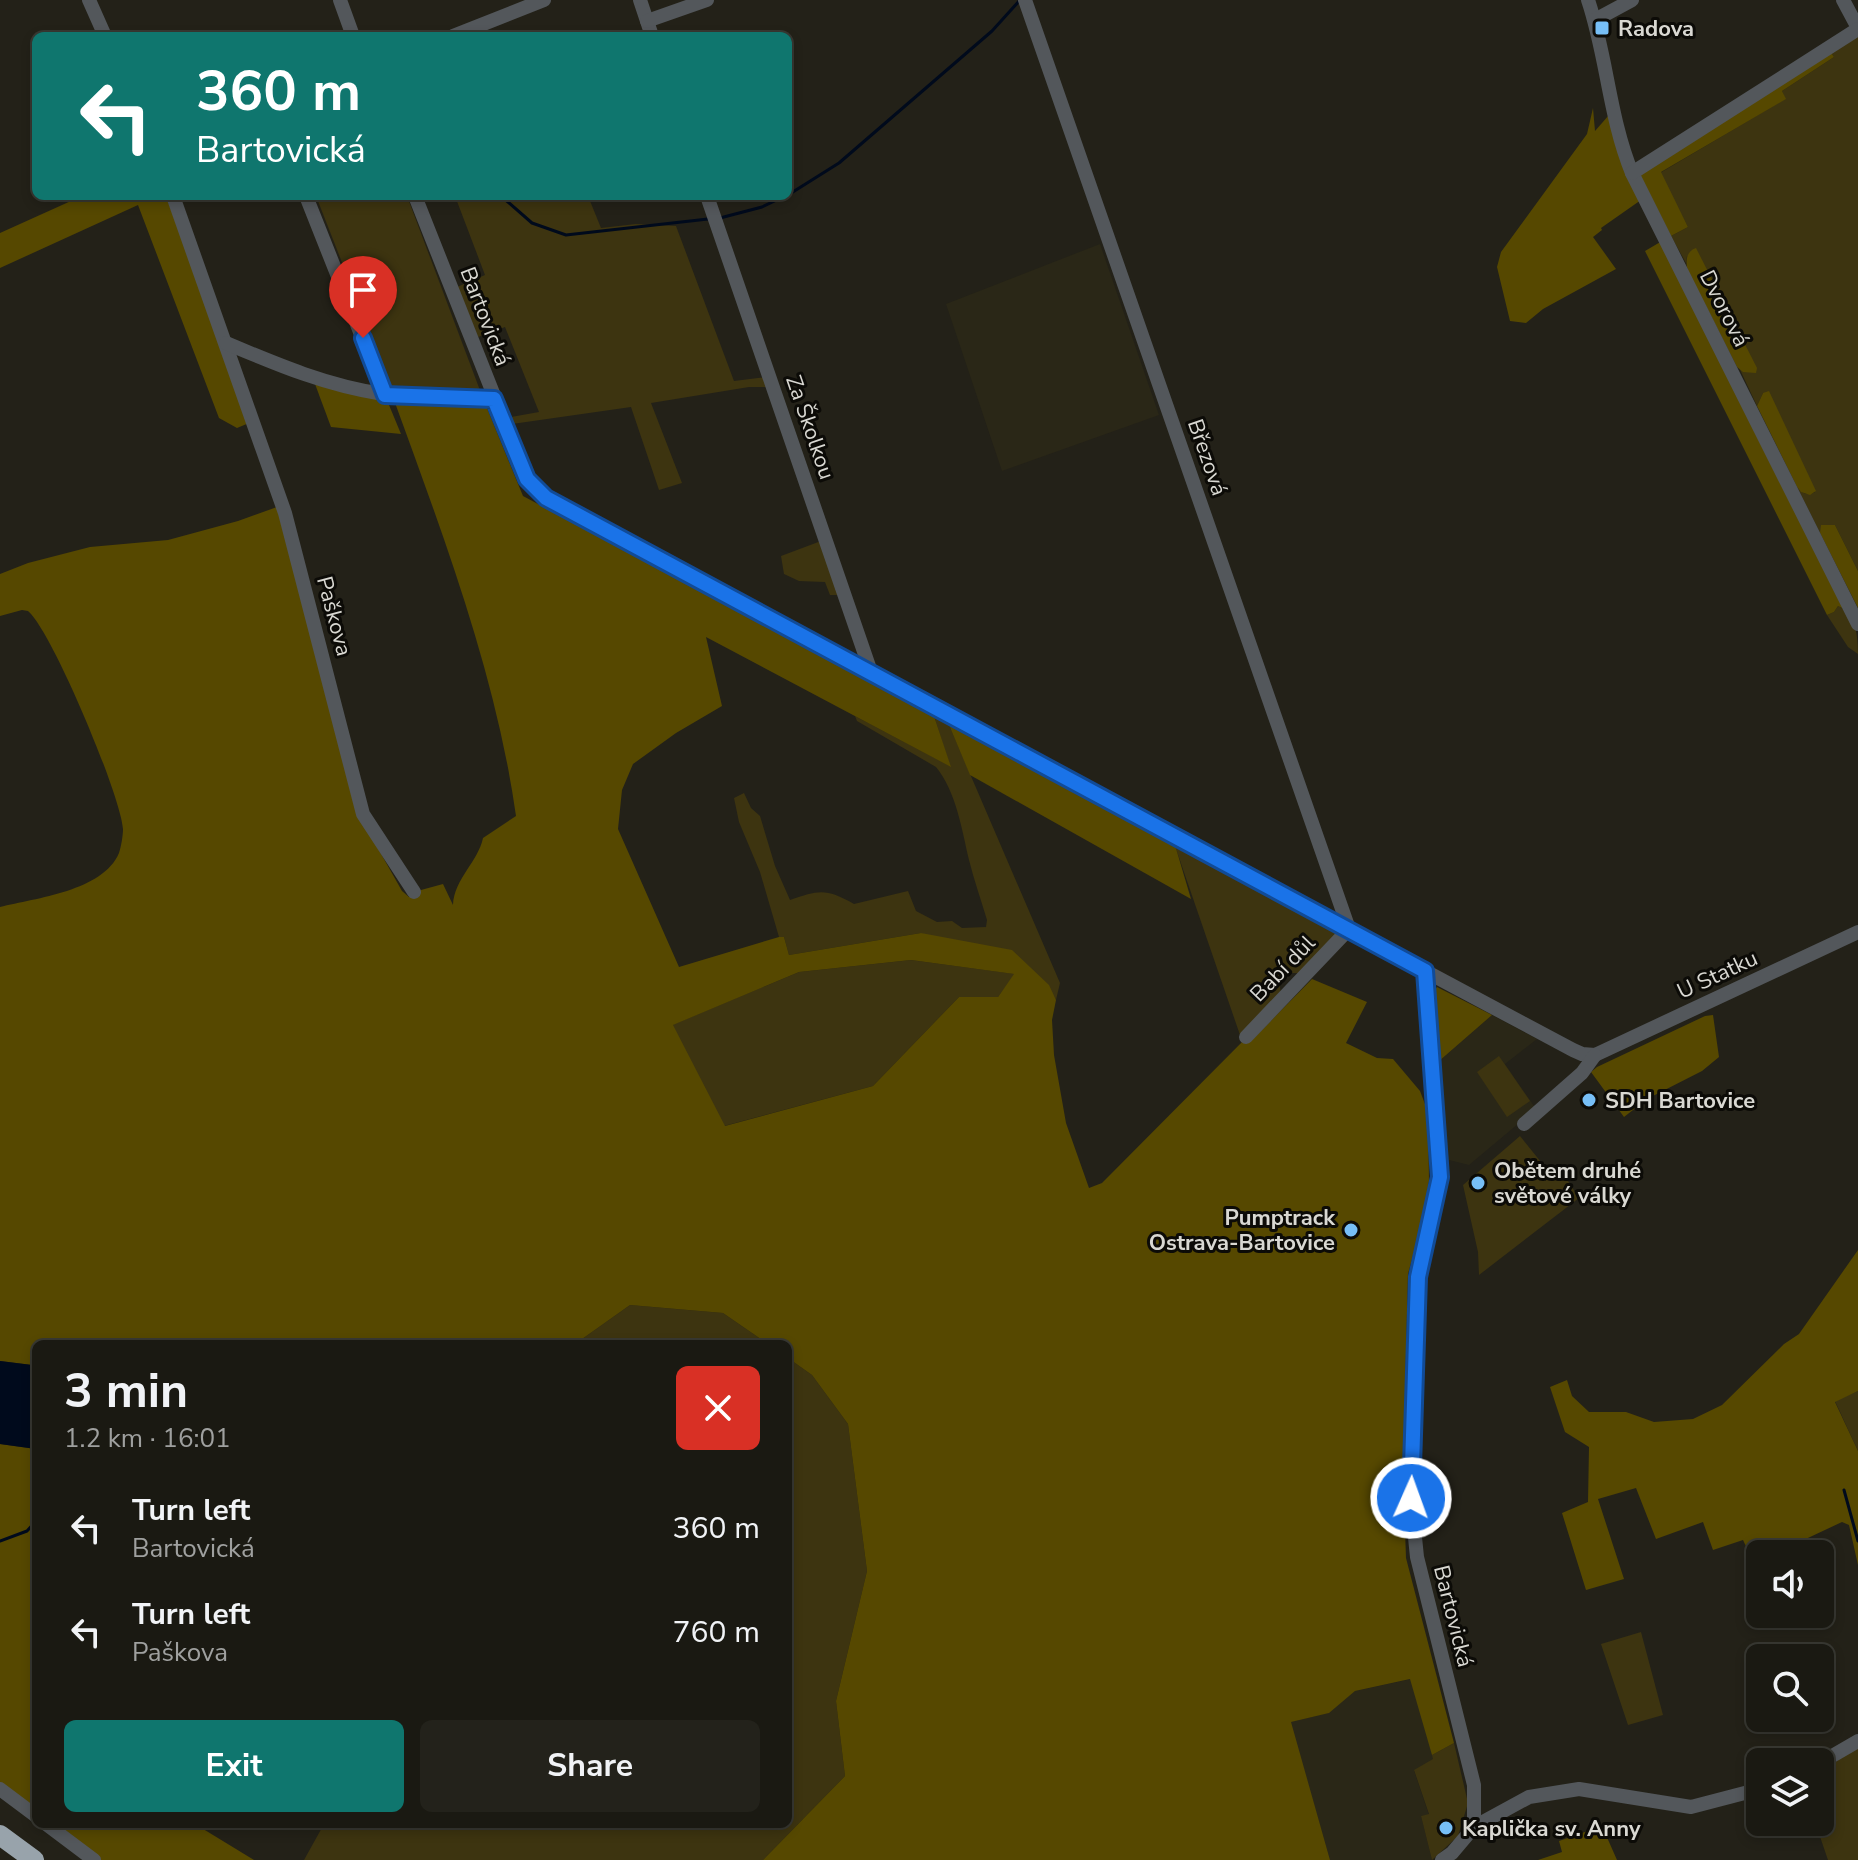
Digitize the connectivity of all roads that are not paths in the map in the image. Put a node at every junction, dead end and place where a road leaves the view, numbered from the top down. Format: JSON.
{"nodes":[{"id":1,"x":89,"y":0,"type":"edge"},
{"id":2,"x":340,"y":0,"type":"edge"},
{"id":3,"x":544,"y":0,"type":"edge"},
{"id":4,"x":640,"y":0,"type":"edge"},
{"id":5,"x":707,"y":0,"type":"edge"},
{"id":6,"x":1025,"y":0,"type":"edge"},
{"id":7,"x":1588,"y":0,"type":"edge"},
{"id":8,"x":1632,"y":0,"type":"edge"},
{"id":9,"x":1843,"y":0,"type":"edge"},
{"id":10,"x":1595,"y":20,"type":"junction"},
{"id":11,"x":647,"y":21,"type":"junction"},
{"id":12,"x":1858,"y":28,"type":"edge"},
{"id":13,"x":103,"y":32,"type":"edge"},
{"id":14,"x":352,"y":32,"type":"edge"},
{"id":15,"x":463,"y":32,"type":"edge"},
{"id":16,"x":651,"y":32,"type":"edge"},
{"id":17,"x":1632,"y":173,"type":"junction"},
{"id":18,"x":174,"y":200,"type":"edge"},
{"id":19,"x":308,"y":200,"type":"edge"},
{"id":20,"x":417,"y":200,"type":"edge"},
{"id":21,"x":708,"y":200,"type":"edge"},
{"id":22,"x":226,"y":343,"type":"junction"},
{"id":23,"x":385,"y":395,"type":"junction"},
{"id":24,"x":494,"y":399,"type":"junction"},
{"id":25,"x":1858,"y":624,"type":"edge"},
{"id":26,"x":871,"y":672,"type":"junction"},
{"id":27,"x":414,"y":892,"type":"dead end"},
{"id":28,"x":1349,"y":929,"type":"junction"},
{"id":29,"x":1858,"y":932,"type":"edge"},
{"id":30,"x":1425,"y":971,"type":"junction"},
{"id":31,"x":1246,"y":1037,"type":"dead end"},
{"id":32,"x":1595,"y":1055,"type":"junction"},
{"id":33,"x":1524,"y":1124,"type":"dead end"},
{"id":34,"x":1858,"y":1741,"type":"edge"},
{"id":35,"x":1834,"y":1755,"type":"edge"},
{"id":36,"x":0,"y":1789,"type":"edge"},
{"id":37,"x":1746,"y":1793,"type":"edge"},
{"id":38,"x":32,"y":1813,"type":"edge"},
{"id":39,"x":1474,"y":1827,"type":"junction"},
{"id":40,"x":51,"y":1828,"type":"edge"},
{"id":41,"x":0,"y":1835,"type":"edge"},
{"id":42,"x":34,"y":1860,"type":"edge"},
{"id":43,"x":94,"y":1860,"type":"edge"},
{"id":44,"x":1442,"y":1860,"type":"edge"}],
"edges":[{"from":1,"to":13,"type":"street"},
{"from":2,"to":14,"type":"street"},
{"from":3,"to":15,"type":"street"},
{"from":4,"to":11,"type":"street"},
{"from":5,"to":11,"type":"street"},
{"from":6,"to":28,"type":"street","name":"Březová"},
{"from":7,"to":10,"type":"street","name":"Dvorová"},
{"from":8,"to":10,"type":"street"},
{"from":9,"to":12,"type":"street"},
{"from":10,"to":17,"type":"street","name":"Dvorová"},
{"from":11,"to":16,"type":"street"},
{"from":12,"to":17,"type":"street"},
{"from":17,"to":25,"type":"street","name":"Dvorová"},
{"from":18,"to":22,"type":"street","name":"Paškova"},
{"from":19,"to":23,"type":"street"},
{"from":20,"to":24,"type":"street","name":"Bartovická"},
{"from":21,"to":26,"type":"street","name":"Za Školkou"},
{"from":22,"to":23,"type":"street"},
{"from":22,"to":27,"type":"street","name":"Paškova"},
{"from":23,"to":24,"type":"street"},
{"from":24,"to":26,"type":"street","name":"Bartovická"},
{"from":26,"to":28,"type":"street","name":"Bartovická"},
{"from":28,"to":30,"type":"street","name":"Bartovická"},
{"from":28,"to":31,"type":"street","name":"Babí důl"},
{"from":29,"to":32,"type":"street","name":"U Statku"},
{"from":30,"to":32,"type":"street"},
{"from":30,"to":39,"type":"street","name":"Bartovická"},
{"from":32,"to":33,"type":"street","name":"U Statku"},
{"from":34,"to":35,"type":"street"},
{"from":36,"to":38,"type":"street"},
{"from":37,"to":39,"type":"street"},
{"from":39,"to":44,"type":"street"},
{"from":40,"to":43,"type":"street"},
{"from":41,"to":42,"type":"highway"}]}
